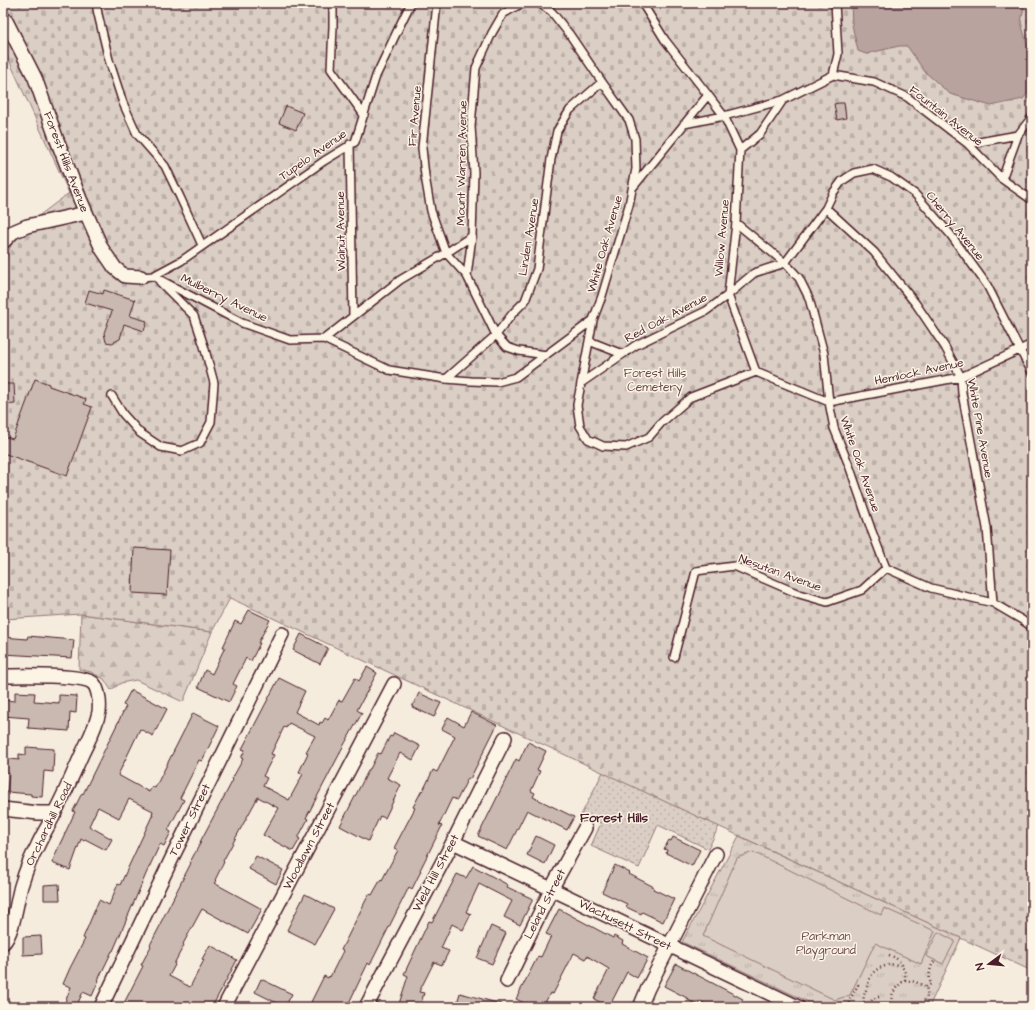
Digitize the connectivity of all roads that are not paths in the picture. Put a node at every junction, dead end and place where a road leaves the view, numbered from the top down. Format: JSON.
{"nodes":[{"id":1,"x":96,"y":3,"type":"edge"},
{"id":2,"x":334,"y":3,"type":"edge"},
{"id":3,"x":411,"y":3,"type":"edge"},
{"id":4,"x":437,"y":3,"type":"edge"},
{"id":5,"x":525,"y":3,"type":"edge"},
{"id":6,"x":539,"y":3,"type":"edge"},
{"id":7,"x":642,"y":3,"type":"edge"},
{"id":8,"x":835,"y":3,"type":"edge"},
{"id":9,"x":3,"y":18,"type":"edge"},
{"id":10,"x":833,"y":75,"type":"junction"},
{"id":11,"x":602,"y":82,"type":"junction"},
{"id":12,"x":708,"y":95,"type":"junction"},
{"id":13,"x":783,"y":100,"type":"junction"},
{"id":14,"x":364,"y":115,"type":"junction"},
{"id":15,"x":724,"y":116,"type":"junction"},
{"id":16,"x":1032,"y":117,"type":"edge"},
{"id":17,"x":684,"y":124,"type":"junction"},
{"id":18,"x":1018,"y":134,"type":"junction"},
{"id":19,"x":350,"y":144,"type":"junction"},
{"id":20,"x":968,"y":144,"type":"junction"},
{"id":21,"x":740,"y":150,"type":"junction"},
{"id":22,"x":1002,"y":178,"type":"junction"},
{"id":23,"x":633,"y":187,"type":"junction"},
{"id":24,"x":1032,"y":200,"type":"edge"},
{"id":25,"x":826,"y":208,"type":"junction"},
{"id":26,"x":86,"y":213,"type":"junction"},
{"id":27,"x":736,"y":223,"type":"junction"},
{"id":28,"x":472,"y":236,"type":"junction"},
{"id":29,"x":3,"y":242,"type":"edge"},
{"id":30,"x":202,"y":245,"type":"junction"},
{"id":31,"x":446,"y":254,"type":"junction"},
{"id":32,"x":784,"y":263,"type":"junction"},
{"id":33,"x":147,"y":276,"type":"junction"},
{"id":34,"x":467,"y":276,"type":"junction"},
{"id":35,"x":728,"y":295,"type":"junction"},
{"id":36,"x":353,"y":316,"type":"junction"},
{"id":37,"x":593,"y":320,"type":"junction"},
{"id":38,"x":496,"y":335,"type":"junction"},
{"id":39,"x":324,"y":339,"type":"junction"},
{"id":40,"x":589,"y":341,"type":"junction"},
{"id":41,"x":1032,"y":344,"type":"edge"},
{"id":42,"x":1020,"y":350,"type":"junction"},
{"id":43,"x":546,"y":354,"type":"junction"},
{"id":44,"x":622,"y":354,"type":"junction"},
{"id":45,"x":756,"y":372,"type":"junction"},
{"id":46,"x":1032,"y":372,"type":"edge"},
{"id":47,"x":961,"y":377,"type":"junction"},
{"id":48,"x":446,"y":379,"type":"junction"},
{"id":49,"x":581,"y":383,"type":"junction"},
{"id":50,"x":112,"y":396,"type":"dead end"},
{"id":51,"x":829,"y":402,"type":"junction"},
{"id":52,"x":886,"y":568,"type":"junction"},
{"id":53,"x":993,"y":603,"type":"junction"},
{"id":54,"x":1032,"y":627,"type":"edge"},
{"id":55,"x":282,"y":634,"type":"dead end"},
{"id":56,"x":674,"y":657,"type":"dead end"},
{"id":57,"x":3,"y":676,"type":"edge"},
{"id":58,"x":394,"y":684,"type":"dead end"},
{"id":59,"x":505,"y":738,"type":"dead end"},
{"id":60,"x":3,"y":810,"type":"edge"},
{"id":61,"x":55,"y":813,"type":"junction"},
{"id":62,"x":586,"y":828,"type":"dead end"},
{"id":63,"x":453,"y":842,"type":"junction"},
{"id":64,"x":716,"y":854,"type":"dead end"},
{"id":65,"x":552,"y":890,"type":"junction"},
{"id":66,"x":3,"y":943,"type":"edge"},
{"id":67,"x":670,"y":946,"type":"junction"},
{"id":68,"x":507,"y":981,"type":"dead end"},
{"id":69,"x":101,"y":1007,"type":"edge"},
{"id":70,"x":224,"y":1007,"type":"edge"},
{"id":71,"x":366,"y":1007,"type":"edge"},
{"id":72,"x":640,"y":1007,"type":"edge"},
{"id":73,"x":798,"y":1007,"type":"edge"}],
"edges":[{"from":1,"to":30,"type":"lane"},
{"from":2,"to":14,"type":"lane"},
{"from":3,"to":14,"type":"lane","name":"Tupelo Avenue"},
{"from":4,"to":31,"type":"lane","name":"Fir Avenue"},
{"from":5,"to":28,"type":"lane","name":"Mount Warren Avenue"},
{"from":6,"to":11,"type":"lane"},
{"from":7,"to":12,"type":"lane","name":"Willow Avenue"},
{"from":8,"to":10,"type":"lane"},
{"from":9,"to":26,"type":"street","name":"Forest Hills Avenue"},
{"from":10,"to":13,"type":"lane"},
{"from":10,"to":20,"type":"lane","name":"Fountain Avenue"},
{"from":11,"to":23,"type":"lane","name":"White Oak Avenue"},
{"from":11,"to":38,"type":"lane","name":"Linden Avenue"},
{"from":12,"to":15,"type":"lane","name":"Willow Avenue"},
{"from":12,"to":17,"type":"lane","name":"White Oak Avenue"},
{"from":13,"to":15,"type":"lane"},
{"from":13,"to":21,"type":"lane"},
{"from":14,"to":19,"type":"lane","name":"Tupelo Avenue"},
{"from":15,"to":17,"type":"lane"},
{"from":15,"to":21,"type":"lane","name":"Willow Avenue"},
{"from":16,"to":18,"type":"lane"},
{"from":17,"to":23,"type":"lane","name":"White Oak Avenue"},
{"from":18,"to":20,"type":"lane"},
{"from":18,"to":22,"type":"lane"},
{"from":19,"to":30,"type":"lane","name":"Tupelo Avenue"},
{"from":19,"to":36,"type":"lane","name":"Walnut Avenue"},
{"from":20,"to":22,"type":"lane","name":"Fountain Avenue"},
{"from":21,"to":27,"type":"lane","name":"Willow Avenue"},
{"from":22,"to":24,"type":"lane","name":"Fountain Avenue"},
{"from":23,"to":37,"type":"lane","name":"White Oak Avenue"},
{"from":25,"to":32,"type":"lane"},
{"from":25,"to":42,"type":"lane","name":"Cherry Avenue"},
{"from":25,"to":47,"type":"lane","name":"White Pine Avenue"},
{"from":26,"to":29,"type":"street"},
{"from":26,"to":33,"type":"street","name":"Forest Hills Avenue"},
{"from":27,"to":32,"type":"lane","name":"White Oak Avenue"},
{"from":27,"to":35,"type":"lane","name":"Willow Avenue"},
{"from":28,"to":31,"type":"lane","name":"Mount Warren Avenue"},
{"from":28,"to":34,"type":"lane"},
{"from":30,"to":33,"type":"lane","name":"Tupelo Avenue"},
{"from":31,"to":34,"type":"lane"},
{"from":31,"to":36,"type":"lane","name":"Mount Warren Avenue"},
{"from":32,"to":35,"type":"lane","name":"Red Oak Avenue"},
{"from":32,"to":51,"type":"lane","name":"White Oak Avenue"},
{"from":33,"to":39,"type":"lane","name":"Mulberry Avenue"},
{"from":33,"to":50,"type":"lane"},
{"from":34,"to":38,"type":"lane"},
{"from":35,"to":44,"type":"lane","name":"Red Oak Avenue"},
{"from":35,"to":45,"type":"lane","name":"Willow Avenue"},
{"from":36,"to":39,"type":"lane","name":"Mount Warren Avenue"},
{"from":37,"to":40,"type":"lane","name":"White Oak Avenue"},
{"from":37,"to":43,"type":"lane","name":"Mulberry Avenue"},
{"from":38,"to":43,"type":"lane"},
{"from":38,"to":48,"type":"lane","name":"Linden Avenue"},
{"from":39,"to":48,"type":"lane","name":"Mulberry Avenue"},
{"from":40,"to":44,"type":"lane","name":"Red Oak Avenue"},
{"from":40,"to":49,"type":"lane","name":"White Oak Avenue"},
{"from":41,"to":42,"type":"lane","name":"Hemlock Avenue"},
{"from":42,"to":46,"type":"lane","name":"Cherry Avenue"},
{"from":42,"to":47,"type":"lane","name":"Hemlock Avenue"},
{"from":43,"to":48,"type":"lane","name":"Mulberry Avenue"},
{"from":44,"to":49,"type":"lane","name":"Red Oak Avenue"},
{"from":45,"to":49,"type":"lane","name":"White Oak Avenue"},
{"from":45,"to":51,"type":"lane"},
{"from":47,"to":51,"type":"lane","name":"Hemlock Avenue"},
{"from":47,"to":53,"type":"lane","name":"White Pine Avenue"},
{"from":51,"to":52,"type":"lane","name":"White Oak Avenue"},
{"from":52,"to":53,"type":"lane"},
{"from":52,"to":56,"type":"lane","name":"Nesutan Avenue"},
{"from":53,"to":54,"type":"lane"},
{"from":55,"to":69,"type":"street","name":"Tower Street"},
{"from":57,"to":61,"type":"street","name":"Orchardhill Road"},
{"from":58,"to":70,"type":"street","name":"Woodlawn Street"},
{"from":59,"to":63,"type":"street","name":"Weld Hill Street"},
{"from":60,"to":61,"type":"street"},
{"from":61,"to":66,"type":"street","name":"Orchardhill Road"},
{"from":62,"to":65,"type":"street","name":"Leland Street"},
{"from":63,"to":65,"type":"street","name":"Wachusett Street"},
{"from":63,"to":71,"type":"street","name":"Weld Hill Street"},
{"from":64,"to":67,"type":"street"},
{"from":65,"to":67,"type":"street","name":"Wachusett Street"},
{"from":65,"to":68,"type":"street","name":"Leland Street"},
{"from":67,"to":72,"type":"street"},
{"from":67,"to":73,"type":"street","name":"Wachusett Street"}]}
